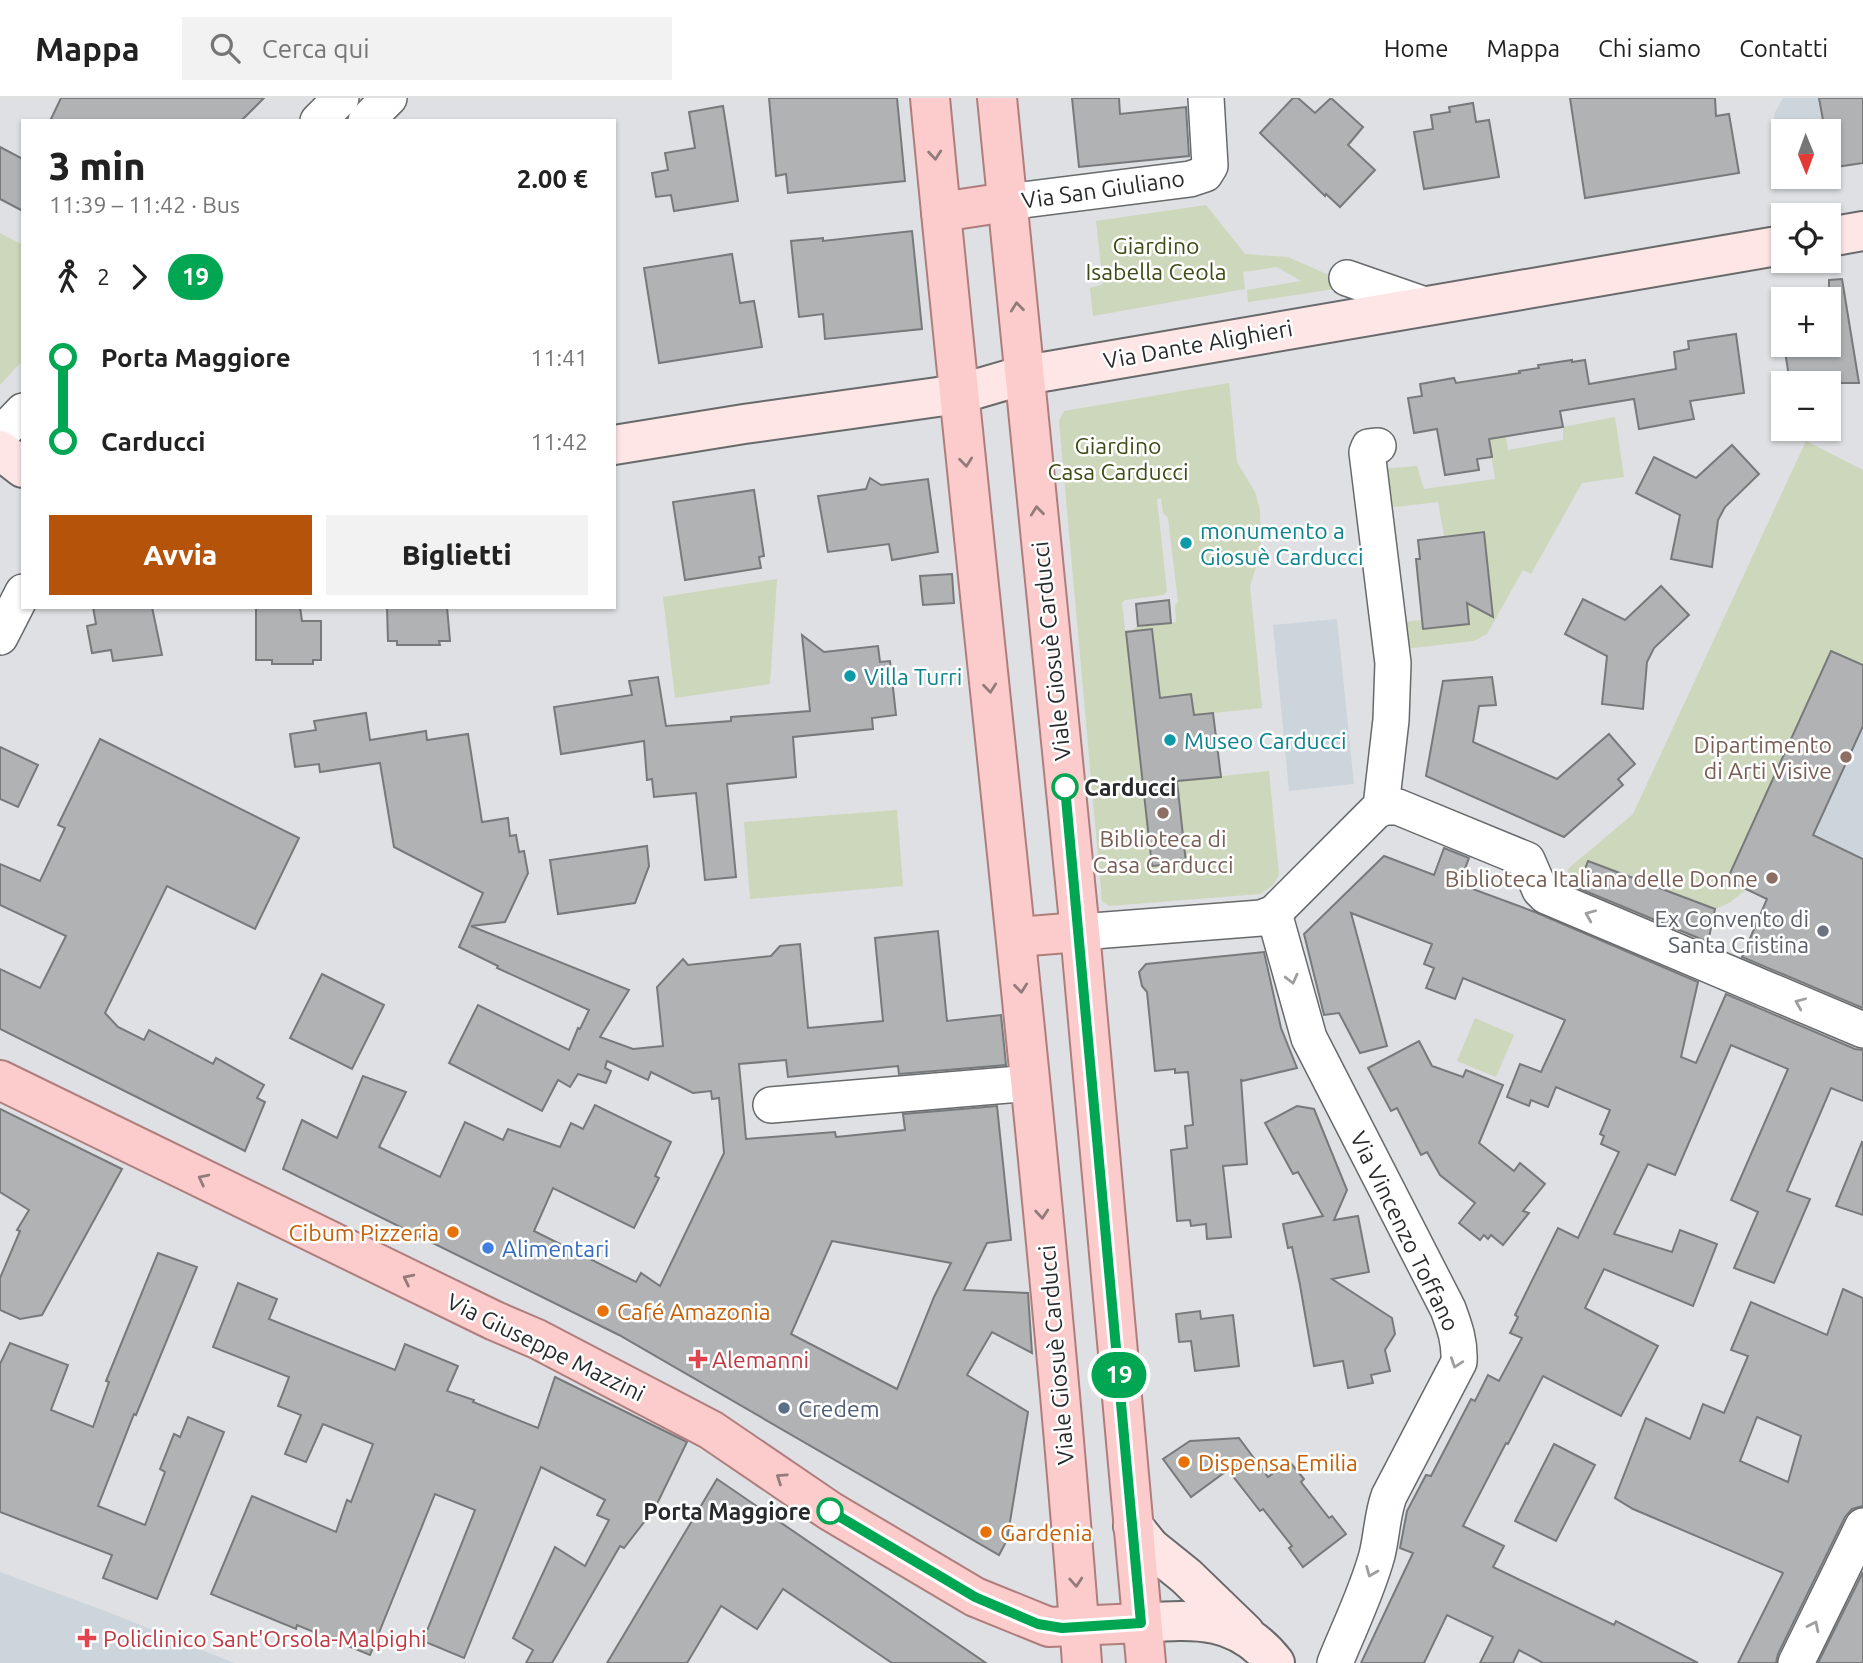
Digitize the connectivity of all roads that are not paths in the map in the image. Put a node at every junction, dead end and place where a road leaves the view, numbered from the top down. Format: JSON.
{"nodes":[{"id":1,"x":341,"y":98,"type":"edge"},
{"id":2,"x":389,"y":98,"type":"edge"},
{"id":3,"x":930,"y":98,"type":"edge"},
{"id":4,"x":997,"y":98,"type":"edge"},
{"id":5,"x":1206,"y":98,"type":"edge"},
{"id":6,"x":320,"y":119,"type":"edge"},
{"id":7,"x":368,"y":119,"type":"edge"},
{"id":8,"x":1007,"y":202,"type":"junction"},
{"id":9,"x":941,"y":212,"type":"junction"},
{"id":10,"x":1863,"y":231,"type":"edge"},
{"id":11,"x":1841,"y":235,"type":"edge"},
{"id":12,"x":1771,"y":246,"type":"edge"},
{"id":13,"x":1347,"y":278,"type":"dead end"},
{"id":14,"x":1425,"y":305,"type":"junction"},
{"id":15,"x":1024,"y":375,"type":"junction"},
{"id":16,"x":959,"y":394,"type":"junction"},
{"id":17,"x":21,"y":413,"type":"edge"},
{"id":18,"x":0,"y":435,"type":"edge"},
{"id":19,"x":616,"y":444,"type":"edge"},
{"id":20,"x":1378,"y":446,"type":"dead end"},
{"id":21,"x":21,"y":596,"type":"edge"},
{"id":22,"x":0,"y":637,"type":"edge"},
{"id":23,"x":1385,"y":807,"type":"junction"},
{"id":24,"x":1274,"y":913,"type":"junction"},
{"id":25,"x":1080,"y":932,"type":"junction"},
{"id":26,"x":1016,"y":937,"type":"junction"},
{"id":27,"x":1863,"y":1030,"type":"edge"},
{"id":28,"x":0,"y":1080,"type":"edge"},
{"id":29,"x":1031,"y":1083,"type":"junction"},
{"id":30,"x":771,"y":1105,"type":"dead end"},
{"id":31,"x":1125,"y":1442,"type":"junction"},
{"id":32,"x":1065,"y":1448,"type":"junction"},
{"id":33,"x":1133,"y":1526,"type":"junction"},
{"id":34,"x":1863,"y":1526,"type":"edge"},
{"id":35,"x":1141,"y":1623,"type":"junction"},
{"id":36,"x":1245,"y":1633,"type":"junction"},
{"id":37,"x":1080,"y":1645,"type":"edge"},
{"id":38,"x":1146,"y":1663,"type":"edge"},
{"id":39,"x":1275,"y":1663,"type":"edge"},
{"id":40,"x":1335,"y":1663,"type":"edge"},
{"id":41,"x":1796,"y":1663,"type":"edge"}],
"edges":[{"from":1,"to":6,"type":"street"},
{"from":2,"to":7,"type":"street"},
{"from":3,"to":9,"type":"main road","name":"Viale Giosuè Carducci","one_way":true},
{"from":4,"to":8,"type":"main road","name":"Viale Giosuè Carducci"},
{"from":5,"to":8,"type":"street","name":"Via San Giuliano"},
{"from":8,"to":9,"type":"main road"},
{"from":15,"to":8,"type":"main road","name":"Viale Giosuè Carducci","one_way":true},
{"from":9,"to":16,"type":"main road","name":"Viale Giosuè Carducci"},
{"from":10,"to":11,"type":"street"},
{"from":12,"to":14,"type":"street","name":"Via Dante Alighieri"},
{"from":13,"to":14,"type":"street"},
{"from":14,"to":15,"type":"street","name":"Via Dante Alighieri"},
{"from":15,"to":16,"type":"street","name":"Via Dante Alighieri"},
{"from":25,"to":15,"type":"main road","name":"Viale Giosuè Carducci","one_way":true},
{"from":16,"to":19,"type":"street","name":"Via Dante Alighieri"},
{"from":16,"to":26,"type":"main road","name":"Viale Giosuè Carducci","one_way":true},
{"from":17,"to":18,"type":"street"},
{"from":20,"to":23,"type":"street"},
{"from":21,"to":22,"type":"street"},
{"from":23,"to":24,"type":"street"},
{"from":27,"to":23,"type":"street","one_way":true},
{"from":24,"to":25,"type":"street"},
{"from":24,"to":40,"type":"street","name":"Via Vincenzo Toffano","one_way":true},
{"from":25,"to":26,"type":"main road"},
{"from":25,"to":31,"type":"main road","name":"Viale Giosuè Carducci"},
{"from":26,"to":29,"type":"main road","name":"Viale Giosuè Carducci","one_way":true},
{"from":37,"to":28,"type":"main road","name":"Via Giuseppe Mazzini","one_way":true},
{"from":29,"to":30,"type":"street"},
{"from":29,"to":32,"type":"main road","name":"Viale Giosuè Carducci","one_way":true},
{"from":31,"to":32,"type":"main road"},
{"from":31,"to":33,"type":"main road","name":"Viale Giosuè Carducci"},
{"from":32,"to":37,"type":"main road","name":"Viale Giosuè Carducci","one_way":true},
{"from":33,"to":35,"type":"main road","name":"Viale Giosuè Carducci"},
{"from":33,"to":36,"type":"street"},
{"from":41,"to":34,"type":"street","one_way":true},
{"from":35,"to":36,"type":"street"},
{"from":35,"to":37,"type":"main road","name":"Via Giuseppe Mazzini"},
{"from":35,"to":38,"type":"main road","name":"Viale Giosuè Carducci"},
{"from":36,"to":39,"type":"street"}]}
